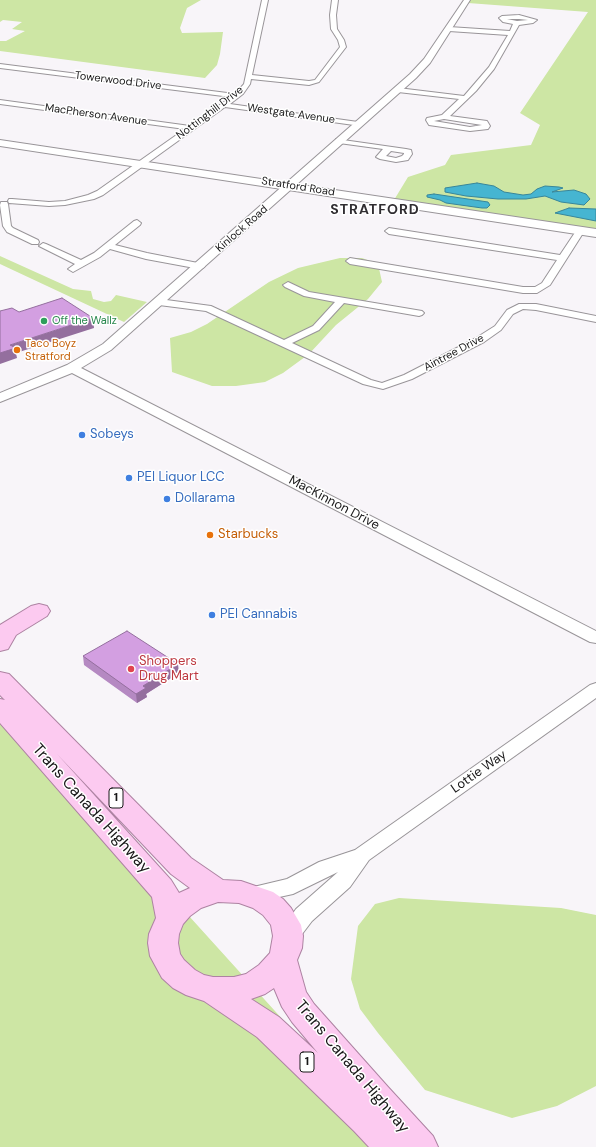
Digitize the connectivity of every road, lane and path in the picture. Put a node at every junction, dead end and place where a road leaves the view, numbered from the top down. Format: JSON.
{"nodes":[{"id":1,"x":265,"y":0,"type":"edge"},
{"id":2,"x":335,"y":0,"type":"edge"},
{"id":3,"x":467,"y":0,"type":"edge"},
{"id":4,"x":517,"y":23,"type":"dead end"},
{"id":5,"x":449,"y":29,"type":"junction"},
{"id":6,"x":512,"y":33,"type":"junction"},
{"id":7,"x":0,"y":66,"type":"edge"},
{"id":8,"x":249,"y":77,"type":"junction"},
{"id":9,"x":398,"y":90,"type":"junction"},
{"id":10,"x":237,"y":96,"type":"junction"},
{"id":11,"x":465,"y":98,"type":"junction"},
{"id":12,"x":0,"y":102,"type":"edge"},
{"id":13,"x":224,"y":105,"type":"junction"},
{"id":14,"x":444,"y":117,"type":"junction"},
{"id":15,"x":358,"y":124,"type":"junction"},
{"id":16,"x":191,"y":128,"type":"junction"},
{"id":17,"x":339,"y":141,"type":"junction"},
{"id":18,"x":0,"y":143,"type":"edge"},
{"id":19,"x":389,"y":148,"type":"dead end"},
{"id":20,"x":142,"y":164,"type":"junction"},
{"id":21,"x":290,"y":186,"type":"junction"},
{"id":22,"x":1,"y":202,"type":"edge"},
{"id":23,"x":136,"y":223,"type":"dead end"},
{"id":24,"x":581,"y":230,"type":"junction"},
{"id":25,"x":389,"y":231,"type":"dead end"},
{"id":26,"x":596,"y":233,"type":"edge"},
{"id":27,"x":108,"y":246,"type":"junction"},
{"id":28,"x":563,"y":258,"type":"junction"},
{"id":29,"x":350,"y":261,"type":"dead end"},
{"id":30,"x":82,"y":264,"type":"junction"},
{"id":31,"x":200,"y":266,"type":"junction"},
{"id":32,"x":73,"y":269,"type":"dead end"},
{"id":33,"x":288,"y":285,"type":"dead end"},
{"id":34,"x":341,"y":301,"type":"junction"},
{"id":35,"x":159,"y":302,"type":"junction"},
{"id":36,"x":419,"y":314,"type":"dead end"},
{"id":37,"x":596,"y":319,"type":"edge"},
{"id":38,"x":283,"y":344,"type":"junction"},
{"id":39,"x":72,"y":368,"type":"junction"},
{"id":40,"x":0,"y":398,"type":"edge"},
{"id":41,"x":39,"y":611,"type":"dead end"},
{"id":42,"x":596,"y":638,"type":"edge"},
{"id":43,"x":0,"y":644,"type":"edge"},
{"id":44,"x":0,"y":665,"type":"edge"},
{"id":45,"x":0,"y":680,"type":"edge"},
{"id":46,"x":596,"y":689,"type":"edge"},
{"id":47,"x":9,"y":703,"type":"edge"},
{"id":48,"x":362,"y":855,"type":"junction"},
{"id":49,"x":218,"y":892,"type":"junction"},
{"id":50,"x":252,"y":895,"type":"junction"},
{"id":51,"x":171,"y":918,"type":"junction"},
{"id":52,"x":285,"y":948,"type":"junction"},
{"id":53,"x":213,"y":990,"type":"junction"},
{"id":54,"x":391,"y":1147,"type":"edge"},
{"id":55,"x":421,"y":1147,"type":"edge"}],
"edges":[{"from":1,"to":8,"type":"street","name":"Nottinghill Drive"},
{"from":2,"to":8,"type":"street"},
{"from":3,"to":5,"type":"street","name":"Kinlock Road"},
{"from":4,"to":6,"type":"street"},
{"from":5,"to":6,"type":"street"},
{"from":5,"to":9,"type":"street","name":"Kinlock Road"},
{"from":6,"to":11,"type":"street"},
{"from":7,"to":10,"type":"street","name":"Towerwood Drive"},
{"from":8,"to":10,"type":"street","name":"Nottinghill Drive"},
{"from":9,"to":11,"type":"street"},
{"from":9,"to":15,"type":"street","name":"Kinlock Road"},
{"from":10,"to":13,"type":"street","name":"Nottinghill Drive"},
{"from":11,"to":14,"type":"street"},
{"from":12,"to":16,"type":"street","name":"MacPherson Avenue"},
{"from":13,"to":15,"type":"street","name":"Westgate Avenue"},
{"from":13,"to":16,"type":"street","name":"Nottinghill Drive"},
{"from":14,"to":14,"type":"street"},
{"from":15,"to":17,"type":"street","name":"Kinlock Road"},
{"from":16,"to":20,"type":"street","name":"Nottinghill Drive"},
{"from":17,"to":19,"type":"street"},
{"from":17,"to":21,"type":"street","name":"Kinlock Road"},
{"from":18,"to":20,"type":"main road","name":"Stratford Road"},
{"from":20,"to":21,"type":"main road","name":"Stratford Road"},
{"from":20,"to":22,"type":"street","name":"Nottinghill Drive"},
{"from":21,"to":24,"type":"main road","name":"Stratford Road"},
{"from":21,"to":31,"type":"street","name":"Kinlock Road"},
{"from":22,"to":30,"type":"street"},
{"from":23,"to":27,"type":"street"},
{"from":24,"to":26,"type":"main road","name":"Stratford Road"},
{"from":24,"to":28,"type":"street"},
{"from":25,"to":28,"type":"street"},
{"from":27,"to":30,"type":"street"},
{"from":27,"to":31,"type":"street"},
{"from":28,"to":29,"type":"street"},
{"from":30,"to":32,"type":"street"},
{"from":31,"to":35,"type":"street","name":"Kinlock Road"},
{"from":33,"to":34,"type":"street"},
{"from":34,"to":36,"type":"street"},
{"from":34,"to":38,"type":"street"},
{"from":35,"to":38,"type":"street"},
{"from":35,"to":39,"type":"street","name":"Kinlock Road"},
{"from":37,"to":38,"type":"street","name":"Aintree Drive"},
{"from":39,"to":40,"type":"street","name":"Kinlock Road"},
{"from":39,"to":42,"type":"street","name":"MacKinnon Drive"},
{"from":41,"to":43,"type":"highway"},
{"from":44,"to":47,"type":"highway"},
{"from":45,"to":47,"type":"highway","name":"Trans Canada Highway","number":"1"},
{"from":46,"to":48,"type":"street","name":"Lottie Way"},
{"from":47,"to":49,"type":"highway","name":"Trans Canada Highway","number":"1"},
{"from":47,"to":51,"type":"highway","name":"Trans Canada Highway","number":"1"},
{"from":48,"to":50,"type":"street","name":"Lottie Way"},
{"from":48,"to":52,"type":"street","name":"Lottie Way"},
{"from":49,"to":50,"type":"highway"},
{"from":49,"to":51,"type":"highway"},
{"from":50,"to":52,"type":"highway"},
{"from":51,"to":53,"type":"highway"},
{"from":52,"to":53,"type":"highway"},
{"from":52,"to":55,"type":"highway","name":"Trans Canada Highway","number":"1"},
{"from":53,"to":54,"type":"highway","name":"Trans Canada Highway","number":"1"}]}
